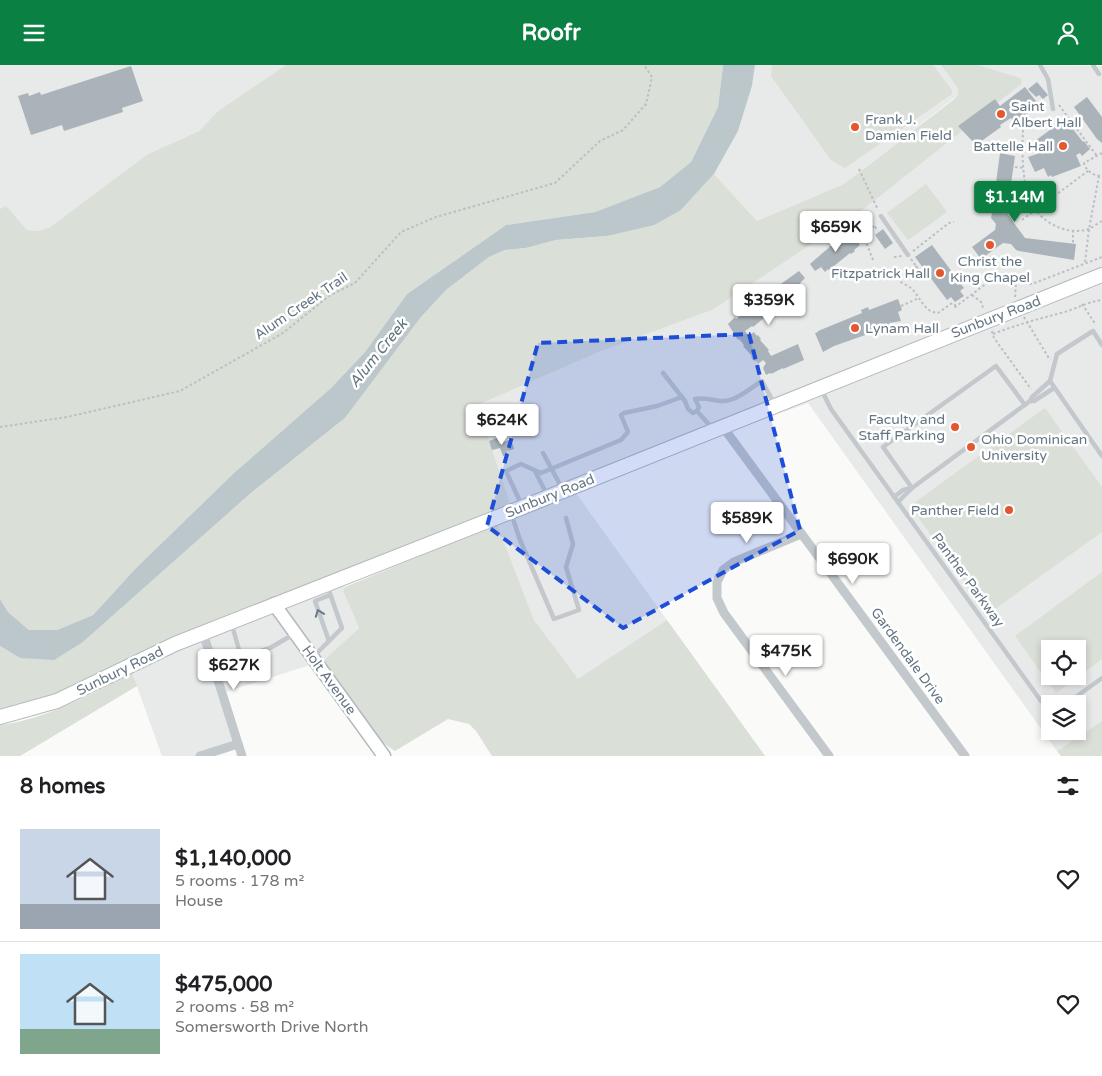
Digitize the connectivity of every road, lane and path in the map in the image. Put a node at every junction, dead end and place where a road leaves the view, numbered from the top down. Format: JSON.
{"nodes":[{"id":1,"x":644,"y":65,"type":"edge"},
{"id":2,"x":1040,"y":65,"type":"edge"},
{"id":3,"x":1093,"y":65,"type":"edge"},
{"id":4,"x":1099,"y":74,"type":"dead end"},
{"id":5,"x":1059,"y":105,"type":"dead end"},
{"id":6,"x":1053,"y":109,"type":"dead end"},
{"id":7,"x":1023,"y":130,"type":"dead end"},
{"id":8,"x":1102,"y":153,"type":"edge"},
{"id":9,"x":1097,"y":155,"type":"junction"},
{"id":10,"x":1015,"y":167,"type":"dead end"},
{"id":11,"x":1024,"y":168,"type":"junction"},
{"id":12,"x":860,"y":169,"type":"dead end"},
{"id":13,"x":1088,"y":171,"type":"junction"},
{"id":14,"x":1101,"y":176,"type":"edge"},
{"id":15,"x":1043,"y":186,"type":"dead end"},
{"id":16,"x":1054,"y":195,"type":"junction"},
{"id":17,"x":1035,"y":209,"type":"junction"},
{"id":18,"x":881,"y":216,"type":"joint"},
{"id":19,"x":1022,"y":220,"type":"dead end"},
{"id":20,"x":1102,"y":221,"type":"edge"},
{"id":21,"x":954,"y":222,"type":"dead end"},
{"id":22,"x":1089,"y":229,"type":"junction"},
{"id":23,"x":1073,"y":230,"type":"junction"},
{"id":24,"x":878,"y":231,"type":"dead end"},
{"id":25,"x":1074,"y":244,"type":"dead end"},
{"id":26,"x":908,"y":255,"type":"junction"},
{"id":27,"x":1102,"y":257,"type":"edge"},
{"id":28,"x":873,"y":260,"type":"dead end"},
{"id":29,"x":1085,"y":263,"type":"junction"},
{"id":30,"x":917,"y":266,"type":"junction"},
{"id":31,"x":919,"y":270,"type":"dead end"},
{"id":32,"x":1102,"y":275,"type":"edge"},
{"id":33,"x":972,"y":295,"type":"junction"},
{"id":34,"x":919,"y":298,"type":"junction"},
{"id":35,"x":1102,"y":299,"type":"edge"},
{"id":36,"x":1082,"y":304,"type":"junction"},
{"id":37,"x":901,"y":306,"type":"dead end"},
{"id":38,"x":989,"y":320,"type":"junction"},
{"id":39,"x":1026,"y":322,"type":"junction"},
{"id":40,"x":1097,"y":327,"type":"dead end"},
{"id":41,"x":993,"y":334,"type":"junction"},
{"id":42,"x":1102,"y":345,"type":"edge"},
{"id":43,"x":1053,"y":365,"type":"dead end"},
{"id":44,"x":663,"y":373,"type":"dead end"},
{"id":45,"x":1050,"y":381,"type":"junction"},
{"id":46,"x":820,"y":387,"type":"junction"},
{"id":47,"x":1054,"y":388,"type":"junction"},
{"id":48,"x":1032,"y":391,"type":"dead end"},
{"id":49,"x":684,"y":399,"type":"junction"},
{"id":50,"x":696,"y":399,"type":"junction"},
{"id":51,"x":1030,"y":401,"type":"junction"},
{"id":52,"x":1024,"y":405,"type":"junction"},
{"id":53,"x":776,"y":406,"type":"junction"},
{"id":54,"x":698,"y":411,"type":"junction"},
{"id":55,"x":0,"y":427,"type":"edge"},
{"id":56,"x":719,"y":429,"type":"junction"},
{"id":57,"x":543,"y":453,"type":"dead end"},
{"id":58,"x":1102,"y":457,"type":"edge"},
{"id":59,"x":552,"y":469,"type":"junction"},
{"id":60,"x":535,"y":471,"type":"junction"},
{"id":61,"x":912,"y":488,"type":"junction"},
{"id":62,"x":563,"y":491,"type":"junction"},
{"id":63,"x":548,"y":497,"type":"junction"},
{"id":64,"x":894,"y":497,"type":"junction"},
{"id":65,"x":898,"y":502,"type":"junction"},
{"id":66,"x":517,"y":510,"type":"junction"},
{"id":67,"x":566,"y":518,"type":"dead end"},
{"id":68,"x":801,"y":534,"type":"junction"},
{"id":69,"x":328,"y":590,"type":"junction"},
{"id":70,"x":274,"y":604,"type":"junction"},
{"id":71,"x":232,"y":621,"type":"junction"},
{"id":72,"x":203,"y":633,"type":"junction"},
{"id":73,"x":296,"y":633,"type":"junction"},
{"id":74,"x":329,"y":641,"type":"junction"},
{"id":75,"x":241,"y":657,"type":"junction"},
{"id":76,"x":313,"y":657,"type":"junction"},
{"id":77,"x":214,"y":667,"type":"junction"},
{"id":78,"x":1102,"y":678,"type":"edge"},
{"id":79,"x":1078,"y":695,"type":"edge"},
{"id":80,"x":1041,"y":701,"type":"edge"},
{"id":81,"x":0,"y":717,"type":"edge"},
{"id":82,"x":238,"y":744,"type":"junction"},
{"id":83,"x":200,"y":756,"type":"edge"},
{"id":84,"x":242,"y":756,"type":"edge"},
{"id":85,"x":384,"y":756,"type":"edge"},
{"id":86,"x":829,"y":756,"type":"edge"},
{"id":87,"x":965,"y":756,"type":"edge"}],
"edges":[{"from":1,"to":55,"type":"path","name":"Alum Creek Trail"},
{"from":2,"to":6,"type":"lane"},
{"from":3,"to":4,"type":"lane"},
{"from":5,"to":9,"type":"path"},
{"from":7,"to":11,"type":"path"},
{"from":8,"to":9,"type":"path"},
{"from":9,"to":13,"type":"path"},
{"from":10,"to":11,"type":"path"},
{"from":11,"to":17,"type":"path"},
{"from":12,"to":18,"type":"path"},
{"from":13,"to":14,"type":"path"},
{"from":13,"to":16,"type":"path"},
{"from":14,"to":22,"type":"path"},
{"from":15,"to":16,"type":"path"},
{"from":16,"to":17,"type":"path"},
{"from":17,"to":19,"type":"path"},
{"from":17,"to":23,"type":"path"},
{"from":18,"to":26,"type":"lane"},
{"from":20,"to":22,"type":"path"},
{"from":21,"to":26,"type":"path"},
{"from":22,"to":23,"type":"path"},
{"from":22,"to":29,"type":"path"},
{"from":23,"to":25,"type":"path"},
{"from":24,"to":28,"type":"path"},
{"from":26,"to":30,"type":"path"},
{"from":27,"to":29,"type":"path"},
{"from":29,"to":33,"type":"path"},
{"from":30,"to":31,"type":"path"},
{"from":30,"to":34,"type":"path"},
{"from":32,"to":38,"type":"main road","name":"Sunbury Road"},
{"from":33,"to":34,"type":"path"},
{"from":33,"to":38,"type":"path"},
{"from":34,"to":37,"type":"path"},
{"from":35,"to":36,"type":"path"},
{"from":36,"to":39,"type":"path"},
{"from":36,"to":40,"type":"path"},
{"from":38,"to":41,"type":"path"},
{"from":38,"to":46,"type":"main road","name":"Sunbury Road"},
{"from":39,"to":41,"type":"path"},
{"from":39,"to":43,"type":"path"},
{"from":41,"to":48,"type":"path"},
{"from":42,"to":45,"type":"lane"},
{"from":44,"to":49,"type":"lane"},
{"from":45,"to":47,"type":"lane"},
{"from":45,"to":51,"type":"lane"},
{"from":46,"to":53,"type":"main road","name":"Sunbury Road"},
{"from":46,"to":64,"type":"lane","name":"Panther Parkway"},
{"from":47,"to":51,"type":"lane"},
{"from":47,"to":58,"type":"lane"},
{"from":49,"to":50,"type":"lane"},
{"from":49,"to":54,"type":"lane"},
{"from":49,"to":59,"type":"lane"},
{"from":50,"to":53,"type":"lane"},
{"from":50,"to":54,"type":"lane"},
{"from":51,"to":52,"type":"lane"},
{"from":52,"to":61,"type":"lane"},
{"from":52,"to":61,"type":"lane"},
{"from":53,"to":56,"type":"main road","name":"Sunbury Road"},
{"from":54,"to":56,"type":"lane"},
{"from":56,"to":62,"type":"main road","name":"Sunbury Road"},
{"from":56,"to":68,"type":"street","name":"Gardendale Drive"},
{"from":57,"to":59,"type":"lane"},
{"from":59,"to":60,"type":"lane"},
{"from":59,"to":62,"type":"lane"},
{"from":60,"to":63,"type":"lane"},
{"from":60,"to":66,"type":"lane"},
{"from":61,"to":64,"type":"lane"},
{"from":61,"to":65,"type":"lane"},
{"from":62,"to":63,"type":"main road","name":"Sunbury Road"},
{"from":63,"to":66,"type":"main road","name":"Sunbury Road"},
{"from":64,"to":65,"type":"lane","name":"Panther Parkway"},
{"from":65,"to":80,"type":"lane","name":"Panther Parkway"},
{"from":66,"to":67,"type":"lane"},
{"from":66,"to":69,"type":"main road","name":"Sunbury Road"},
{"from":68,"to":86,"type":"street"},
{"from":68,"to":87,"type":"street","name":"Gardendale Drive"},
{"from":69,"to":70,"type":"main road","name":"Sunbury Road"},
{"from":69,"to":74,"type":"lane"},
{"from":74,"to":69,"type":"lane","one_way":true},
{"from":70,"to":71,"type":"main road","name":"Sunbury Road"},
{"from":70,"to":73,"type":"street","name":"Holt Avenue"},
{"from":71,"to":72,"type":"main road","name":"Sunbury Road"},
{"from":71,"to":75,"type":"lane"},
{"from":72,"to":77,"type":"street"},
{"from":72,"to":81,"type":"main road","name":"Sunbury Road"},
{"from":73,"to":75,"type":"lane"},
{"from":73,"to":76,"type":"street","name":"Holt Avenue"},
{"from":74,"to":76,"type":"lane"},
{"from":75,"to":77,"type":"lane"},
{"from":76,"to":85,"type":"street","name":"Holt Avenue"},
{"from":77,"to":82,"type":"street"},
{"from":78,"to":79,"type":"lane"},
{"from":82,"to":83,"type":"street"},
{"from":82,"to":84,"type":"street"}]}
